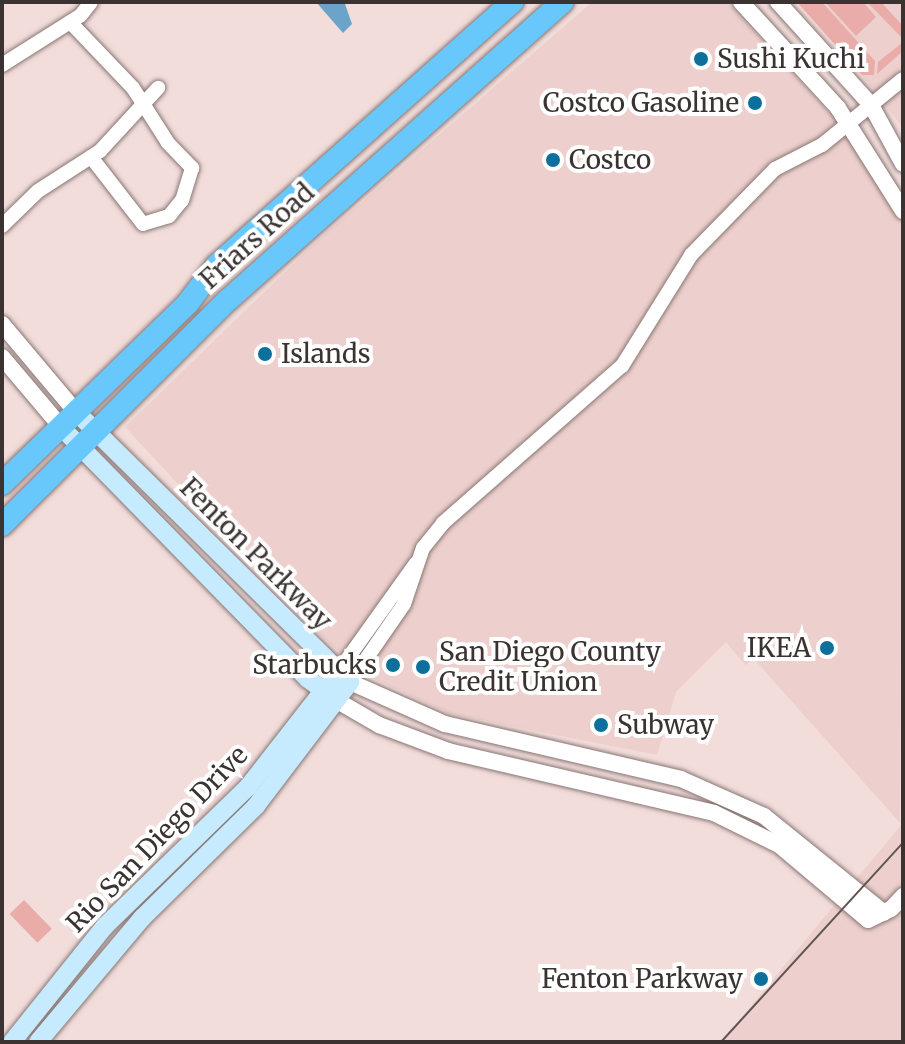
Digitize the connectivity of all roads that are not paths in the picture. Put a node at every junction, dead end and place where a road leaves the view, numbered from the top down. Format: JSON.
{"nodes":[{"id":1,"x":91,"y":2,"type":"edge"},
{"id":2,"x":512,"y":2,"type":"edge"},
{"id":3,"x":562,"y":2,"type":"edge"},
{"id":4,"x":741,"y":2,"type":"edge"},
{"id":5,"x":778,"y":2,"type":"edge"},
{"id":6,"x":70,"y":22,"type":"junction"},
{"id":7,"x":2,"y":65,"type":"edge"},
{"id":8,"x":903,"y":65,"type":"edge"},
{"id":9,"x":898,"y":82,"type":"edge"},
{"id":10,"x":158,"y":88,"type":"dead end"},
{"id":11,"x":871,"y":105,"type":"junction"},
{"id":12,"x":145,"y":107,"type":"junction"},
{"id":13,"x":849,"y":123,"type":"junction"},
{"id":14,"x":91,"y":157,"type":"junction"},
{"id":15,"x":903,"y":164,"type":"edge"},
{"id":16,"x":18,"y":209,"type":"junction"},
{"id":17,"x":903,"y":211,"type":"edge"},
{"id":18,"x":2,"y":215,"type":"edge"},
{"id":19,"x":2,"y":226,"type":"edge"},
{"id":20,"x":2,"y":324,"type":"edge"},
{"id":21,"x":2,"y":357,"type":"edge"},
{"id":22,"x":70,"y":421,"type":"junction"},
{"id":23,"x":86,"y":440,"type":"junction"},
{"id":24,"x":2,"y":484,"type":"edge"},
{"id":25,"x":2,"y":525,"type":"edge"},
{"id":26,"x":416,"y":563,"type":"junction"},
{"id":27,"x":344,"y":677,"type":"junction"},
{"id":28,"x":330,"y":695,"type":"junction"},
{"id":29,"x":803,"y":867,"type":"junction"},
{"id":30,"x":832,"y":872,"type":"junction"},
{"id":31,"x":903,"y":896,"type":"edge"},
{"id":32,"x":884,"y":913,"type":"junction"},
{"id":33,"x":105,"y":926,"type":"junction"},
{"id":34,"x":121,"y":942,"type":"junction"},
{"id":35,"x":12,"y":1042,"type":"edge"},
{"id":36,"x":38,"y":1042,"type":"edge"}],
"edges":[{"from":1,"to":6,"type":"street"},
{"from":2,"to":22,"type":"highway","name":"Friars Road"},
{"from":3,"to":23,"type":"highway","name":"Friars Road"},
{"from":4,"to":13,"type":"street"},
{"from":5,"to":11,"type":"street"},
{"from":6,"to":7,"type":"street"},
{"from":6,"to":12,"type":"street"},
{"from":8,"to":9,"type":"street"},
{"from":9,"to":11,"type":"street"},
{"from":10,"to":12,"type":"street"},
{"from":11,"to":13,"type":"street"},
{"from":11,"to":15,"type":"street"},
{"from":12,"to":14,"type":"street"},
{"from":12,"to":14,"type":"street"},
{"from":13,"to":17,"type":"street"},
{"from":13,"to":26,"type":"street"},
{"from":14,"to":16,"type":"street"},
{"from":16,"to":18,"type":"street"},
{"from":16,"to":19,"type":"street"},
{"from":20,"to":22,"type":"street","name":"Fenton Parkway"},
{"from":21,"to":22,"type":"street","name":"Fenton Parkway"},
{"from":22,"to":23,"type":"main road","name":"Fenton Parkway"},
{"from":22,"to":24,"type":"highway","name":"Friars Road"},
{"from":23,"to":25,"type":"highway","name":"Friars Road"},
{"from":23,"to":27,"type":"main road","name":"Fenton Parkway"},
{"from":23,"to":28,"type":"main road","name":"Fenton Parkway"},
{"from":26,"to":27,"type":"street"},
{"from":26,"to":27,"type":"street"},
{"from":27,"to":28,"type":"main road","name":"Rio San Diego Drive"},
{"from":27,"to":30,"type":"street","name":"Fenton Parkway"},
{"from":28,"to":29,"type":"street","name":"Fenton Parkway"},
{"from":28,"to":33,"type":"main road","name":"Rio San Diego Drive"},
{"from":28,"to":34,"type":"main road","name":"Rio San Diego Drive"},
{"from":29,"to":30,"type":"street"},
{"from":29,"to":32,"type":"street","name":"Fenton Parkway"},
{"from":30,"to":32,"type":"street","name":"Fenton Parkway"},
{"from":31,"to":32,"type":"street"},
{"from":33,"to":34,"type":"main road"},
{"from":33,"to":35,"type":"main road","name":"Rio San Diego Drive"},
{"from":34,"to":36,"type":"main road","name":"Rio San Diego Drive"}]}
